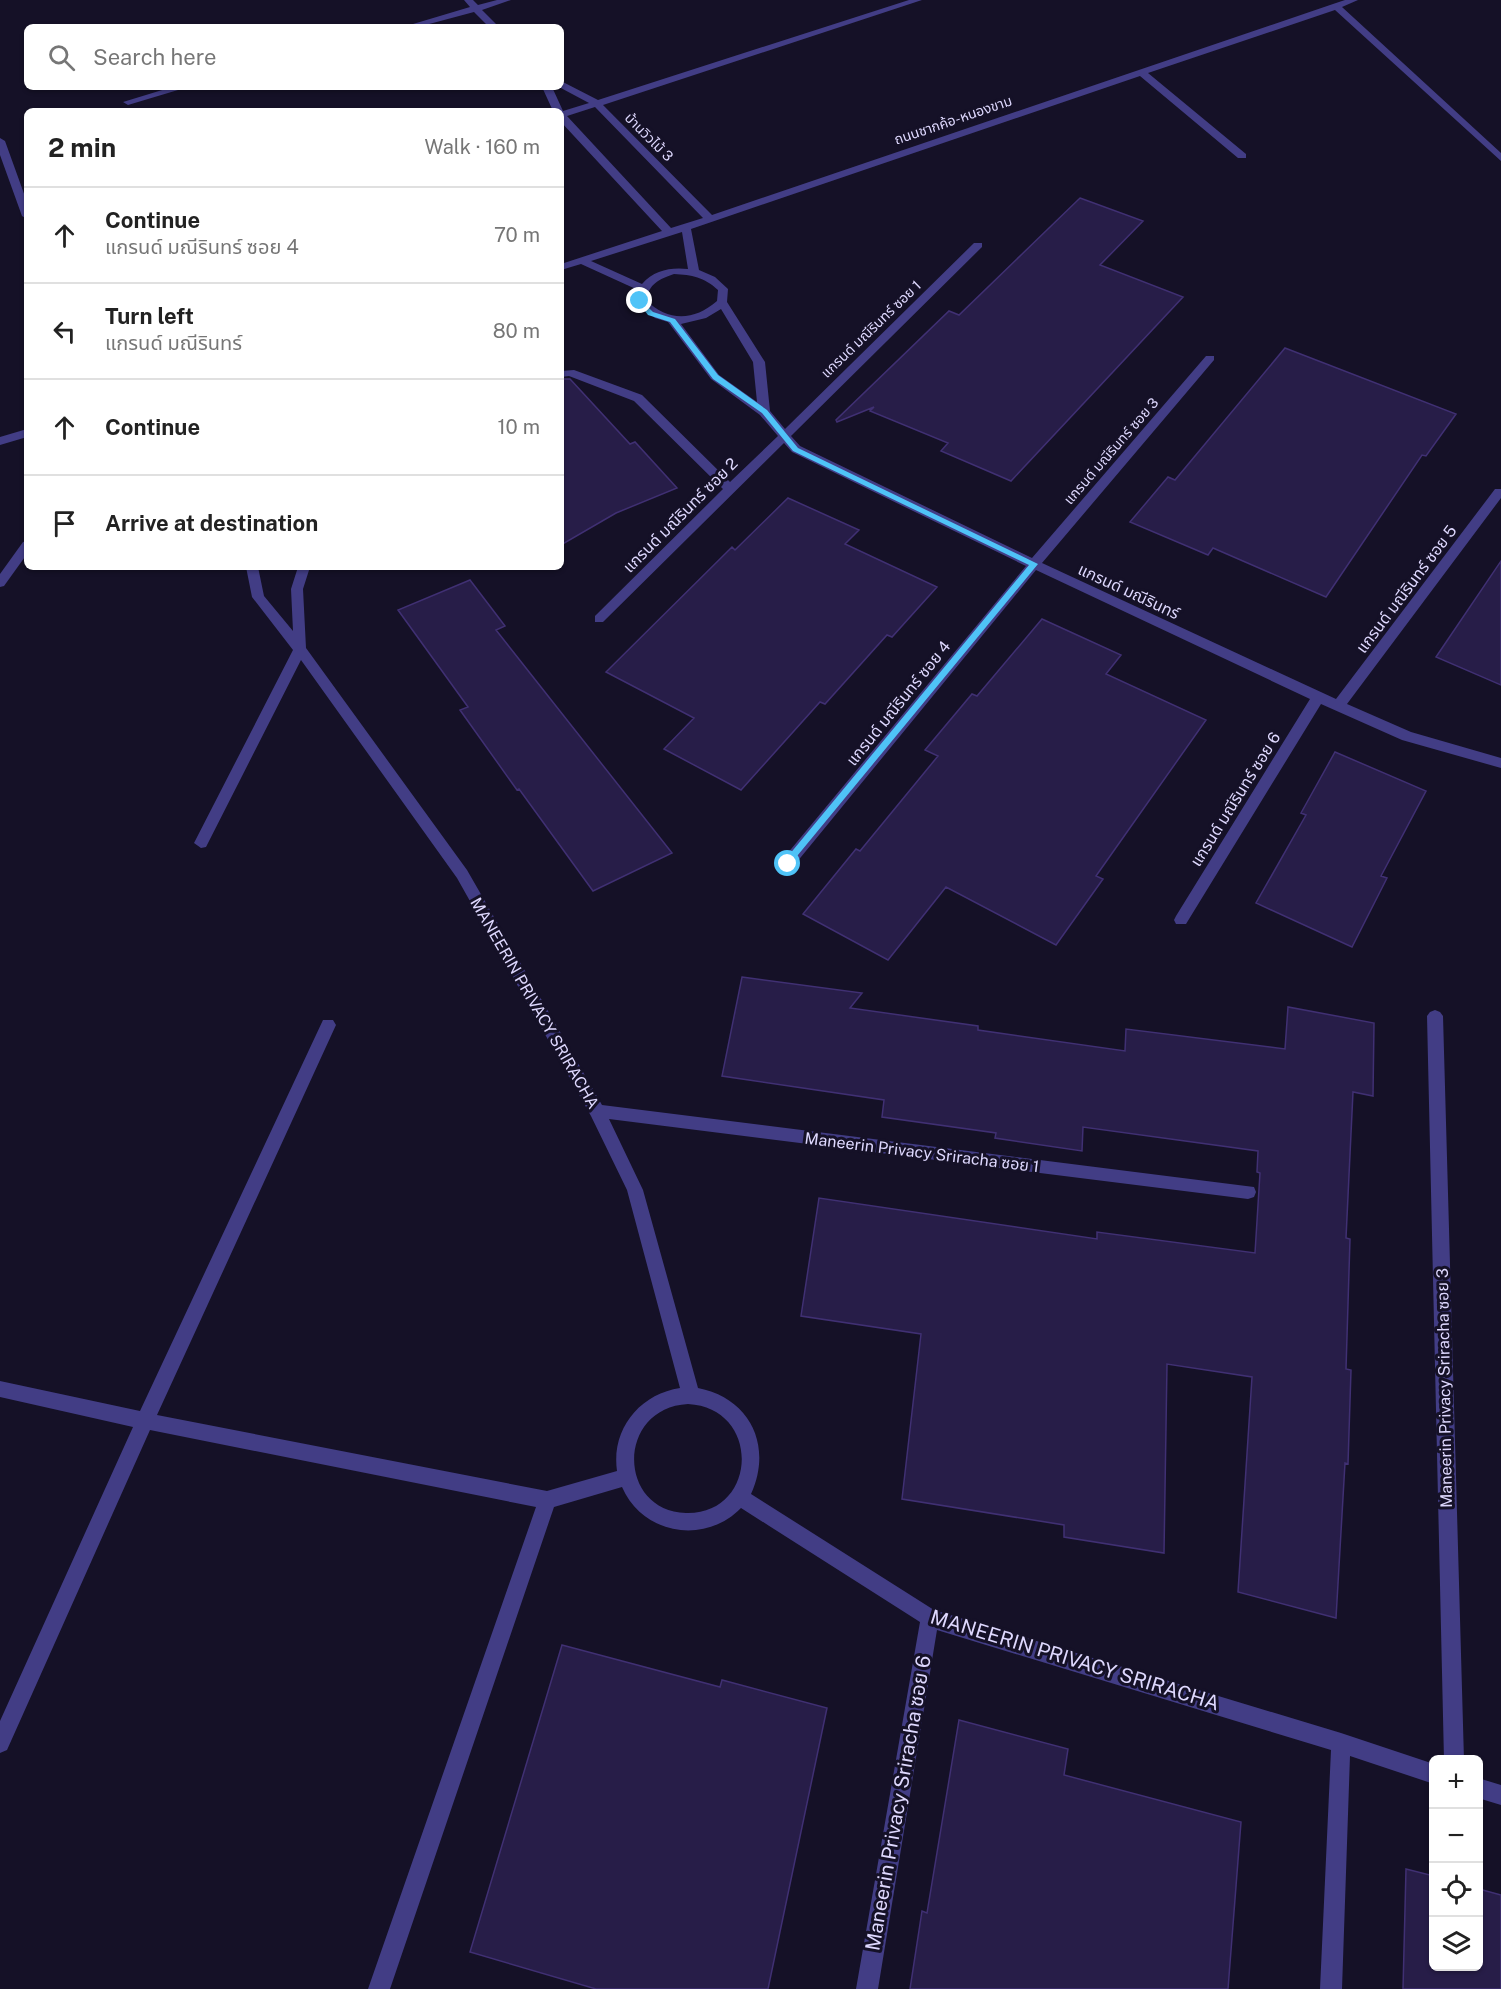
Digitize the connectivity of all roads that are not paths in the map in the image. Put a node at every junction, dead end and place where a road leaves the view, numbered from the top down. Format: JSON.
{"nodes":[{"id":1,"x":468,"y":0,"type":"edge"},
{"id":2,"x":507,"y":0,"type":"edge"},
{"id":3,"x":918,"y":0,"type":"edge"},
{"id":4,"x":1354,"y":0,"type":"edge"},
{"id":5,"x":1336,"y":6,"type":"junction"},
{"id":6,"x":476,"y":9,"type":"junction"},
{"id":7,"x":419,"y":24,"type":"edge"},
{"id":8,"x":491,"y":24,"type":"edge"},
{"id":9,"x":1141,"y":72,"type":"junction"},
{"id":10,"x":564,"y":86,"type":"edge"},
{"id":11,"x":172,"y":90,"type":"edge"},
{"id":12,"x":548,"y":90,"type":"edge"},
{"id":13,"x":128,"y":102,"type":"dead end"},
{"id":14,"x":596,"y":103,"type":"junction"},
{"id":15,"x":557,"y":108,"type":"edge"},
{"id":16,"x":564,"y":115,"type":"edge"},
{"id":17,"x":564,"y":119,"type":"edge"},
{"id":18,"x":0,"y":141,"type":"edge"},
{"id":19,"x":1242,"y":156,"type":"dead end"},
{"id":20,"x":1501,"y":158,"type":"edge"},
{"id":21,"x":24,"y":208,"type":"edge"},
{"id":22,"x":710,"y":219,"type":"junction"},
{"id":23,"x":686,"y":227,"type":"junction"},
{"id":24,"x":669,"y":232,"type":"junction"},
{"id":25,"x":978,"y":245,"type":"dead end"},
{"id":26,"x":581,"y":260,"type":"junction"},
{"id":27,"x":564,"y":266,"type":"edge"},
{"id":28,"x":694,"y":272,"type":"junction"},
{"id":29,"x":642,"y":288,"type":"junction"},
{"id":30,"x":722,"y":302,"type":"junction"},
{"id":31,"x":672,"y":320,"type":"junction"},
{"id":32,"x":1210,"y":358,"type":"dead end"},
{"id":33,"x":564,"y":373,"type":"edge"},
{"id":34,"x":764,"y":412,"type":"junction"},
{"id":35,"x":24,"y":434,"type":"edge"},
{"id":36,"x":784,"y":435,"type":"junction"},
{"id":37,"x":0,"y":441,"type":"edge"},
{"id":38,"x":730,"y":489,"type":"junction"},
{"id":39,"x":1499,"y":492,"type":"dead end"},
{"id":40,"x":24,"y":549,"type":"edge"},
{"id":41,"x":1034,"y":564,"type":"junction"},
{"id":42,"x":253,"y":570,"type":"edge"},
{"id":43,"x":303,"y":570,"type":"edge"},
{"id":44,"x":0,"y":583,"type":"edge"},
{"id":45,"x":599,"y":619,"type":"dead end"},
{"id":46,"x":300,"y":650,"type":"junction"},
{"id":47,"x":1318,"y":697,"type":"junction"},
{"id":48,"x":1339,"y":705,"type":"junction"},
{"id":49,"x":1501,"y":763,"type":"edge"},
{"id":50,"x":201,"y":843,"type":"dead end"},
{"id":51,"x":788,"y":864,"type":"dead end"},
{"id":52,"x":1181,"y":920,"type":"dead end"},
{"id":53,"x":1435,"y":1016,"type":"dead end"},
{"id":54,"x":328,"y":1025,"type":"dead end"},
{"id":55,"x":597,"y":1112,"type":"junction"},
{"id":56,"x":1248,"y":1192,"type":"dead end"},
{"id":57,"x":0,"y":1389,"type":"edge"},
{"id":58,"x":690,"y":1396,"type":"junction"},
{"id":59,"x":145,"y":1421,"type":"junction"},
{"id":60,"x":626,"y":1477,"type":"junction"},
{"id":61,"x":740,"y":1497,"type":"junction"},
{"id":62,"x":548,"y":1500,"type":"junction"},
{"id":63,"x":930,"y":1618,"type":"junction"},
{"id":64,"x":0,"y":1743,"type":"edge"},
{"id":65,"x":1341,"y":1743,"type":"junction"},
{"id":66,"x":1454,"y":1755,"type":"edge"},
{"id":67,"x":1429,"y":1772,"type":"edge"},
{"id":68,"x":1483,"y":1789,"type":"edge"},
{"id":69,"x":1501,"y":1795,"type":"edge"},
{"id":70,"x":379,"y":1989,"type":"edge"},
{"id":71,"x":867,"y":1989,"type":"edge"},
{"id":72,"x":1331,"y":1989,"type":"edge"}],
"edges":[{"from":1,"to":6,"type":"street"},
{"from":2,"to":6,"type":"street"},
{"from":3,"to":14,"type":"street"},
{"from":4,"to":5,"type":"street","name":"ถนนชากค้อ-หนองขาม"},
{"from":5,"to":9,"type":"street","name":"ถนนชากค้อ-หนองขาม"},
{"from":5,"to":20,"type":"street"},
{"from":6,"to":7,"type":"street"},
{"from":6,"to":8,"type":"street"},
{"from":9,"to":19,"type":"street"},
{"from":9,"to":22,"type":"street","name":"ถนนชากค้อ-หนองขาม"},
{"from":10,"to":14,"type":"street","name":"บ้านวิวไม้ 3"},
{"from":11,"to":13,"type":"street"},
{"from":12,"to":15,"type":"street"},
{"from":14,"to":16,"type":"street"},
{"from":14,"to":22,"type":"street","name":"บ้านวิวไม้ 3"},
{"from":17,"to":24,"type":"street"},
{"from":18,"to":21,"type":"street"},
{"from":22,"to":23,"type":"street","name":"ถนนชากค้อ-หนองขาม"},
{"from":23,"to":24,"type":"street","name":"ถนนชากค้อ-หนองขาม"},
{"from":23,"to":28,"type":"street"},
{"from":24,"to":26,"type":"street","name":"ถนนชากค้อ-หนองขาม"},
{"from":25,"to":36,"type":"street","name":"แกรนด์ มณีรินทร์ ซอย 1"},
{"from":26,"to":27,"type":"street","name":"ถนนชากค้อ-หนองขาม"},
{"from":26,"to":29,"type":"street"},
{"from":28,"to":29,"type":"street"},
{"from":28,"to":30,"type":"street"},
{"from":29,"to":31,"type":"street"},
{"from":30,"to":31,"type":"street"},
{"from":30,"to":34,"type":"street"},
{"from":31,"to":34,"type":"street","name":"แกรนด์ มณีรินทร์"},
{"from":32,"to":41,"type":"street","name":"แกรนด์ มณีรินทร์ ซอย 3"},
{"from":33,"to":38,"type":"street"},
{"from":34,"to":36,"type":"street","name":"แกรนด์ มณีรินทร์"},
{"from":35,"to":37,"type":"street"},
{"from":36,"to":38,"type":"street","name":"แกรนด์ มณีรินทร์ ซอย 2"},
{"from":36,"to":41,"type":"street","name":"แกรนด์ มณีรินทร์"},
{"from":38,"to":45,"type":"street","name":"แกรนด์ มณีรินทร์ ซอย 2"},
{"from":39,"to":48,"type":"street","name":"แกรนด์ มณีรินทร์ ซอย 5"},
{"from":40,"to":44,"type":"street"},
{"from":41,"to":47,"type":"street","name":"แกรนด์ มณีรินทร์"},
{"from":41,"to":51,"type":"street","name":"แกรนด์ มณีรินทร์ ซอย 4"},
{"from":42,"to":46,"type":"street","name":"MANEERIN PRIVACY SRIRACHA"},
{"from":43,"to":46,"type":"street"},
{"from":46,"to":50,"type":"street"},
{"from":46,"to":55,"type":"street","name":"MANEERIN PRIVACY SRIRACHA"},
{"from":47,"to":48,"type":"street","name":"แกรนด์ มณีรินทร์"},
{"from":47,"to":52,"type":"street","name":"แกรนด์ มณีรินทร์ ซอย 6"},
{"from":48,"to":49,"type":"street","name":"แกรนด์ มณีรินทร์"},
{"from":53,"to":66,"type":"street","name":"Maneerin Privacy Sriracha ซอย 3"},
{"from":54,"to":59,"type":"street"},
{"from":55,"to":56,"type":"street","name":"Maneerin Privacy Sriracha ซอย 1"},
{"from":55,"to":58,"type":"street","name":"MANEERIN PRIVACY SRIRACHA"},
{"from":57,"to":59,"type":"street"},
{"from":58,"to":60,"type":"street"},
{"from":58,"to":61,"type":"street"},
{"from":59,"to":62,"type":"street"},
{"from":59,"to":64,"type":"street"},
{"from":60,"to":61,"type":"street"},
{"from":60,"to":62,"type":"street"},
{"from":61,"to":63,"type":"street","name":"MANEERIN PRIVACY SRIRACHA"},
{"from":62,"to":70,"type":"street"},
{"from":63,"to":65,"type":"street","name":"MANEERIN PRIVACY SRIRACHA"},
{"from":63,"to":71,"type":"street","name":"Maneerin Privacy Sriracha ซอย 6"},
{"from":65,"to":67,"type":"street","name":"MANEERIN PRIVACY SRIRACHA"},
{"from":65,"to":72,"type":"street"},
{"from":68,"to":69,"type":"street"}]}
